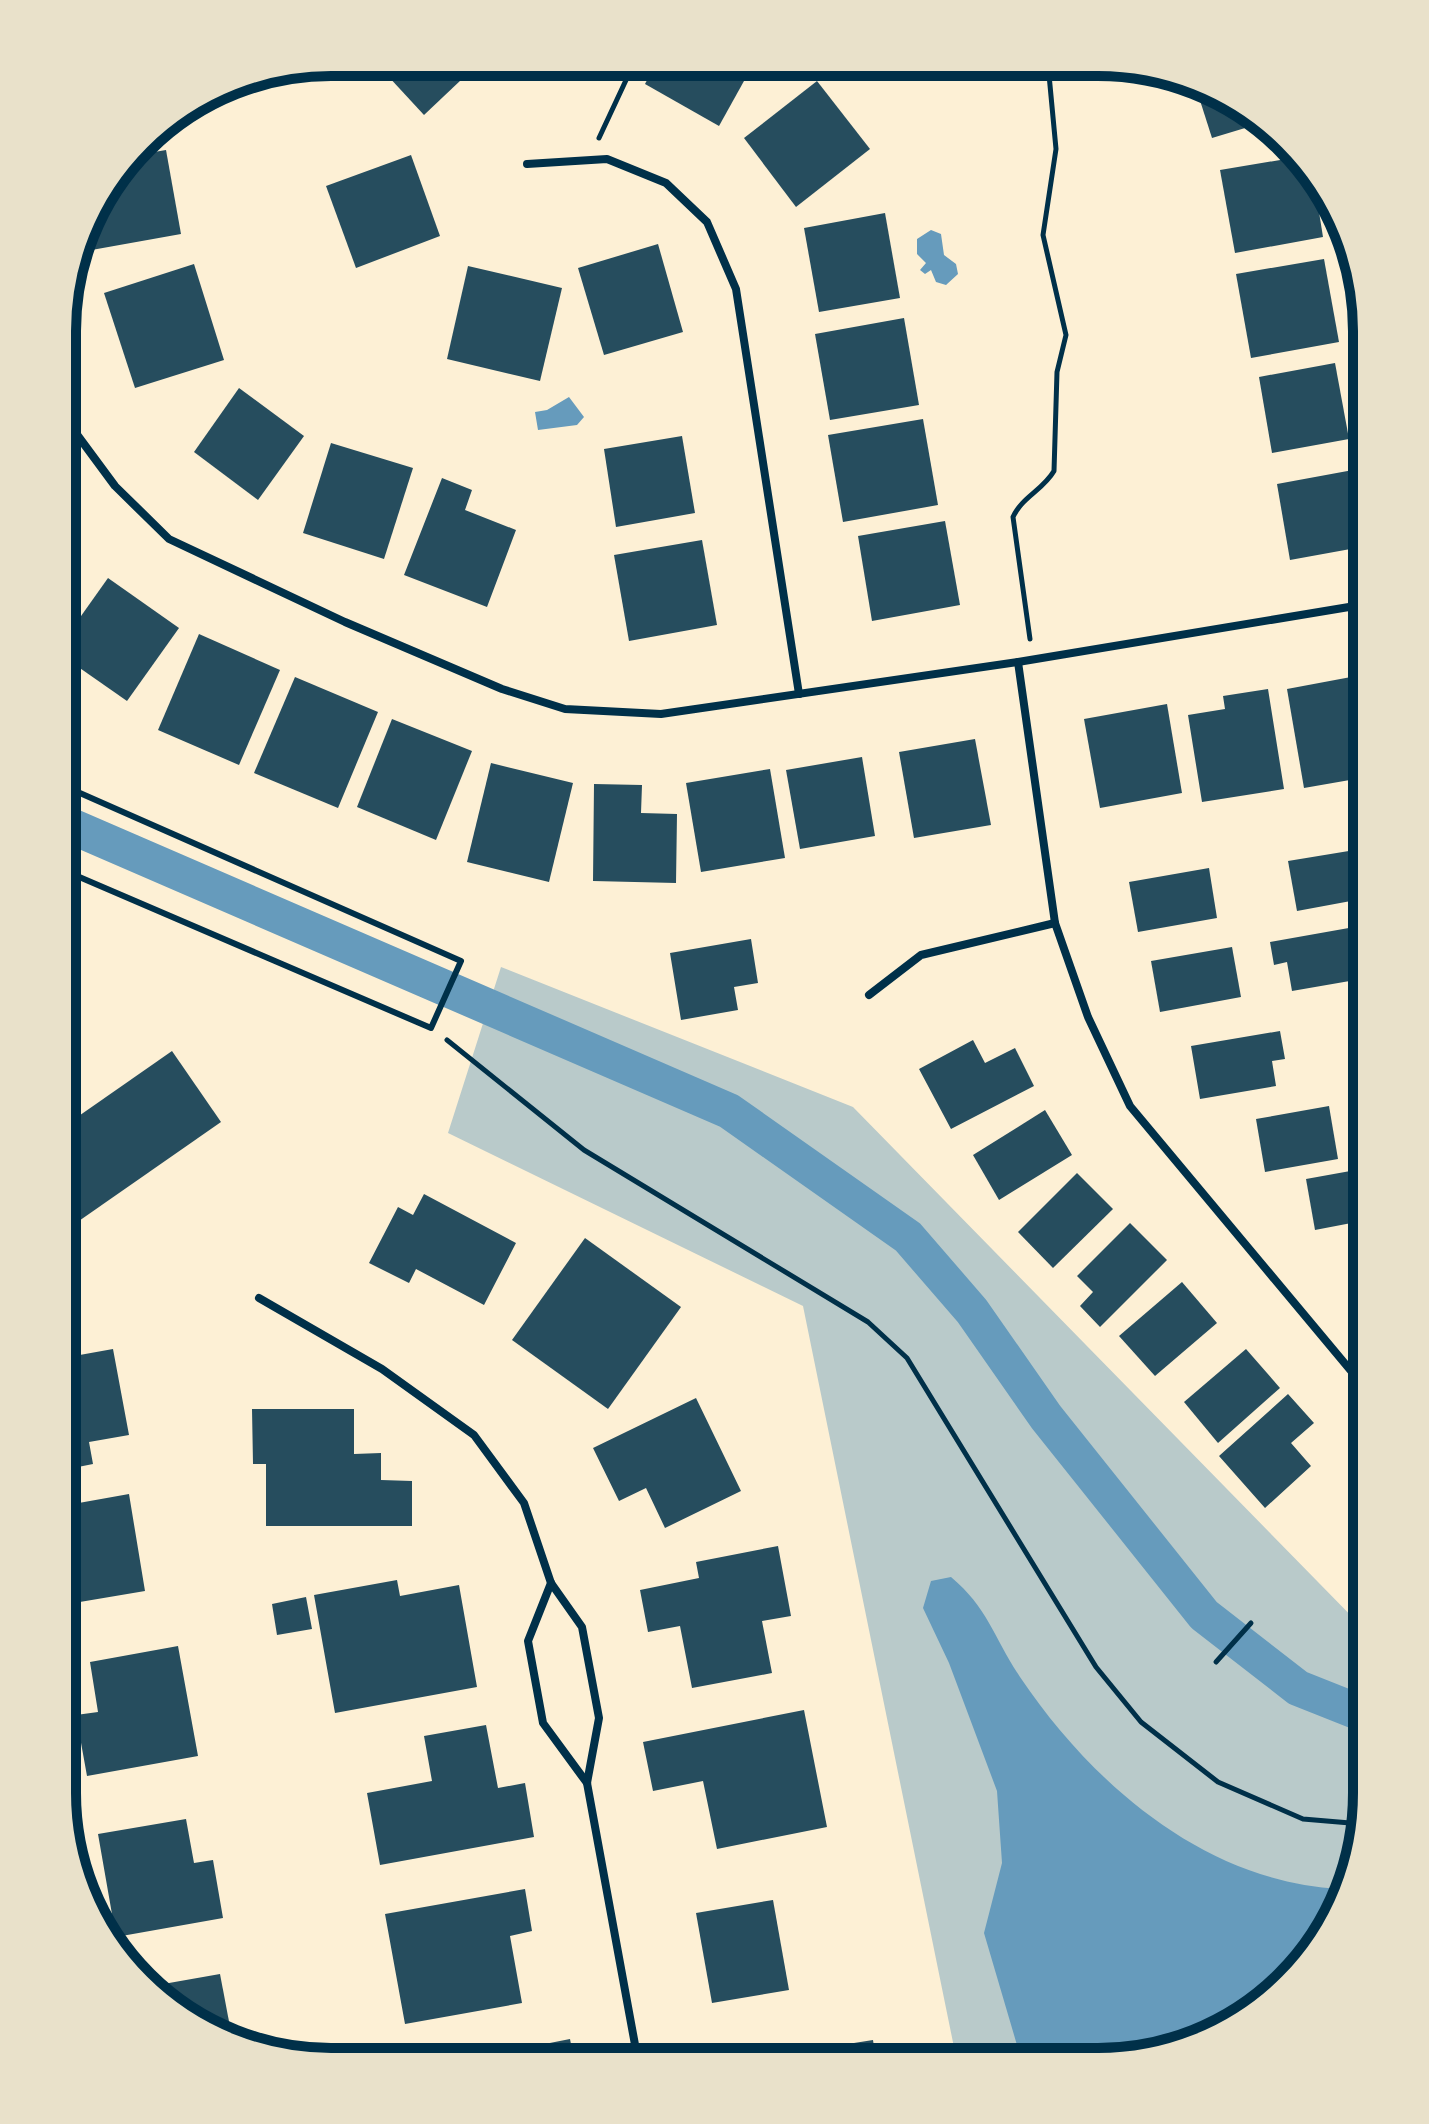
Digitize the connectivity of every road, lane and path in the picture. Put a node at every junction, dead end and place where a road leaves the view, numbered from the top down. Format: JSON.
{"nodes":[{"id":1,"x":628,"y":76,"type":"edge"},
{"id":2,"x":1049,"y":76,"type":"edge"},
{"id":3,"x":588,"y":160,"type":"junction"},
{"id":4,"x":527,"y":164,"type":"dead end"},
{"id":5,"x":76,"y":437,"type":"edge"},
{"id":6,"x":1353,"y":606,"type":"edge"},
{"id":7,"x":1034,"y":658,"type":"junction"},
{"id":8,"x":1018,"y":662,"type":"junction"},
{"id":9,"x":799,"y":694,"type":"junction"},
{"id":10,"x":76,"y":791,"type":"edge"},
{"id":11,"x":76,"y":876,"type":"edge"},
{"id":12,"x":1055,"y":923,"type":"junction"},
{"id":13,"x":869,"y":995,"type":"dead end"},
{"id":14,"x":431,"y":1028,"type":"junction"},
{"id":15,"x":259,"y":1298,"type":"dead end"},
{"id":16,"x":1352,"y":1372,"type":"edge"},
{"id":17,"x":551,"y":1583,"type":"junction"},
{"id":18,"x":1251,"y":1623,"type":"dead end"},
{"id":19,"x":1216,"y":1662,"type":"dead end"},
{"id":20,"x":587,"y":1783,"type":"junction"},
{"id":21,"x":1350,"y":1823,"type":"edge"},
{"id":22,"x":636,"y":2048,"type":"edge"}],
"edges":[{"from":1,"to":3,"type":"path"},
{"from":2,"to":7,"type":"path"},
{"from":3,"to":4,"type":"street"},
{"from":3,"to":9,"type":"street"},
{"from":5,"to":9,"type":"street"},
{"from":6,"to":7,"type":"street"},
{"from":7,"to":8,"type":"street"},
{"from":8,"to":9,"type":"street"},
{"from":8,"to":12,"type":"street"},
{"from":10,"to":14,"type":"lane"},
{"from":11,"to":14,"type":"lane"},
{"from":12,"to":13,"type":"street"},
{"from":12,"to":16,"type":"street"},
{"from":14,"to":21,"type":"path"},
{"from":15,"to":17,"type":"street"},
{"from":17,"to":20,"type":"street"},
{"from":17,"to":20,"type":"street"},
{"from":18,"to":19,"type":"path"},
{"from":20,"to":22,"type":"street"}]}
